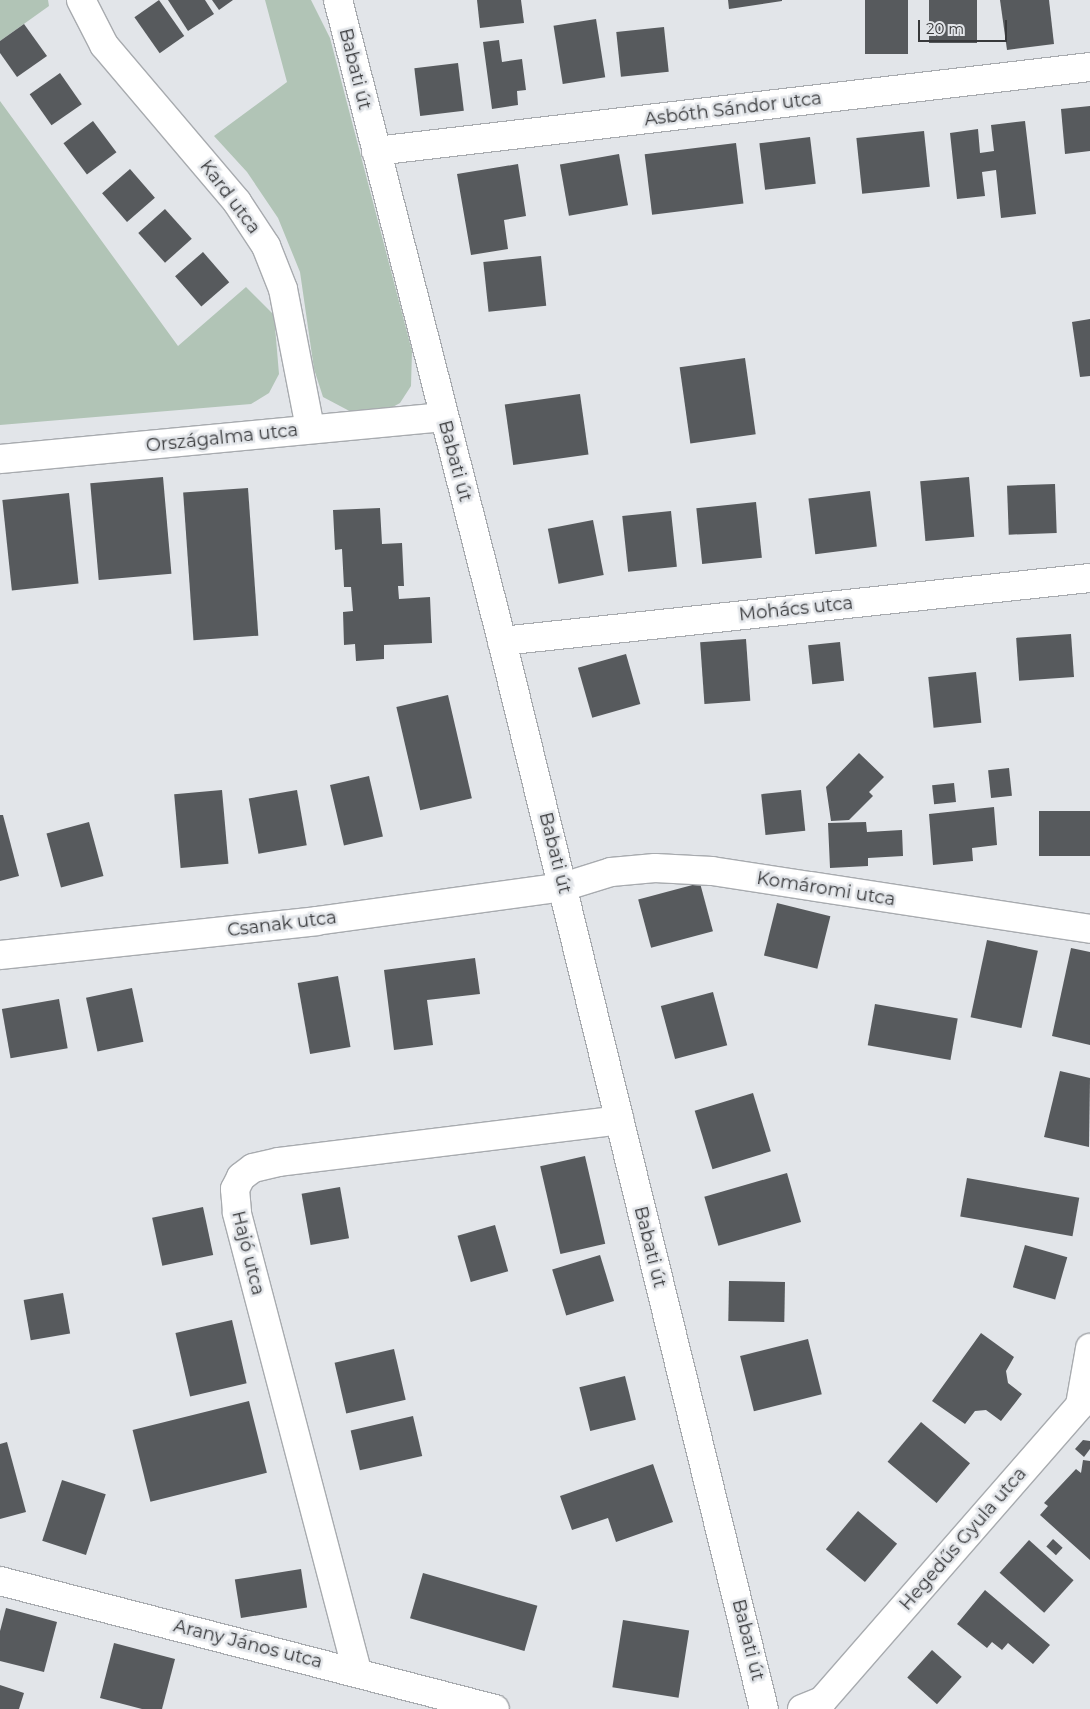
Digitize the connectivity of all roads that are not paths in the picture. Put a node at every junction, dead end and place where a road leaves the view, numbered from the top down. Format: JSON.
{"nodes":[{"id":1,"x":81,"y":0,"type":"edge"},
{"id":2,"x":338,"y":0,"type":"edge"},
{"id":3,"x":1090,"y":67,"type":"edge"},
{"id":4,"x":376,"y":151,"type":"junction"},
{"id":5,"x":443,"y":417,"type":"junction"},
{"id":6,"x":310,"y":428,"type":"junction"},
{"id":7,"x":0,"y":459,"type":"edge"},
{"id":8,"x":1090,"y":578,"type":"edge"},
{"id":9,"x":502,"y":641,"type":"junction"},
{"id":10,"x":563,"y":887,"type":"junction"},
{"id":11,"x":1090,"y":929,"type":"edge"},
{"id":12,"x":0,"y":955,"type":"edge"},
{"id":13,"x":619,"y":1120,"type":"junction"},
{"id":14,"x":1090,"y":1348,"type":"edge"},
{"id":15,"x":1085,"y":1406,"type":"edge"},
{"id":16,"x":0,"y":1581,"type":"edge"},
{"id":17,"x":357,"y":1671,"type":"junction"},
{"id":18,"x":495,"y":1709,"type":"edge"},
{"id":19,"x":764,"y":1709,"type":"edge"},
{"id":20,"x":802,"y":1709,"type":"edge"}],
"edges":[{"from":1,"to":6,"type":"street","name":"Kard utca"},
{"from":2,"to":4,"type":"street","name":"Babati út"},
{"from":3,"to":4,"type":"street","name":"Asbóth Sándor utca"},
{"from":4,"to":5,"type":"street","name":"Babati út"},
{"from":5,"to":6,"type":"street","name":"Országalma utca"},
{"from":5,"to":9,"type":"street","name":"Babati út"},
{"from":6,"to":7,"type":"street","name":"Országalma utca"},
{"from":8,"to":9,"type":"street","name":"Mohács utca"},
{"from":9,"to":10,"type":"street","name":"Babati út"},
{"from":10,"to":11,"type":"street","name":"Komáromi utca"},
{"from":10,"to":12,"type":"street","name":"Csanak utca"},
{"from":10,"to":13,"type":"street","name":"Babati út"},
{"from":13,"to":17,"type":"street","name":"Hajó utca"},
{"from":13,"to":19,"type":"street","name":"Babati út"},
{"from":14,"to":15,"type":"street","name":"Hegedűs Gyula utca"},
{"from":15,"to":20,"type":"street","name":"Hegedűs Gyula utca"},
{"from":16,"to":17,"type":"street","name":"Arany János utca"},
{"from":17,"to":18,"type":"street","name":"Arany János utca"}]}
